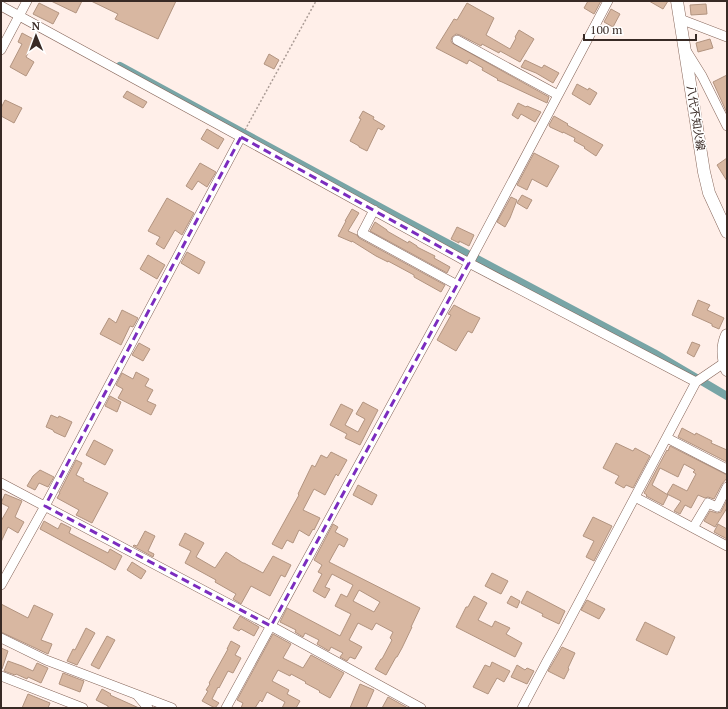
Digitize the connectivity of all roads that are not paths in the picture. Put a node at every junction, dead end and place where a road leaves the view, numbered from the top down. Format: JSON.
{"nodes":[{"id":1,"x":27,"y":1,"type":"edge"},
{"id":2,"x":608,"y":1,"type":"edge"},
{"id":3,"x":678,"y":1,"type":"edge"},
{"id":4,"x":1,"y":6,"type":"edge"},
{"id":5,"x":19,"y":16,"type":"junction"},
{"id":6,"x":680,"y":19,"type":"junction"},
{"id":7,"x":727,"y":37,"type":"edge"},
{"id":8,"x":457,"y":40,"type":"dead end"},
{"id":9,"x":685,"y":49,"type":"junction"},
{"id":10,"x":1,"y":50,"type":"edge"},
{"id":11,"x":558,"y":95,"type":"junction"},
{"id":12,"x":727,"y":126,"type":"edge"},
{"id":13,"x":241,"y":136,"type":"junction"},
{"id":14,"x":374,"y":210,"type":"junction"},
{"id":15,"x":727,"y":232,"type":"edge"},
{"id":16,"x":470,"y":263,"type":"junction"},
{"id":17,"x":458,"y":285,"type":"junction"},
{"id":18,"x":727,"y":335,"type":"edge"},
{"id":19,"x":726,"y":366,"type":"edge"},
{"id":20,"x":697,"y":382,"type":"junction"},
{"id":21,"x":667,"y":438,"type":"junction"},
{"id":22,"x":727,"y":469,"type":"edge"},
{"id":23,"x":1,"y":483,"type":"edge"},
{"id":24,"x":727,"y":487,"type":"edge"},
{"id":25,"x":635,"y":497,"type":"junction"},
{"id":26,"x":45,"y":506,"type":"junction"},
{"id":27,"x":693,"y":528,"type":"junction"},
{"id":28,"x":727,"y":546,"type":"edge"},
{"id":29,"x":1,"y":585,"type":"edge"},
{"id":30,"x":271,"y":626,"type":"junction"},
{"id":31,"x":1,"y":638,"type":"edge"},
{"id":32,"x":1,"y":676,"type":"edge"},
{"id":33,"x":136,"y":694,"type":"junction"},
{"id":34,"x":83,"y":708,"type":"edge"},
{"id":35,"x":148,"y":708,"type":"edge"},
{"id":36,"x":171,"y":708,"type":"edge"},
{"id":37,"x":226,"y":708,"type":"edge"},
{"id":38,"x":421,"y":708,"type":"edge"},
{"id":39,"x":522,"y":708,"type":"edge"}],
"edges":[{"from":1,"to":5,"type":"street"},
{"from":2,"to":11,"type":"street"},
{"from":3,"to":6,"type":"main road","name":"八代不知火線"},
{"from":4,"to":5,"type":"street"},
{"from":5,"to":10,"type":"street"},
{"from":5,"to":13,"type":"street"},
{"from":6,"to":7,"type":"street"},
{"from":6,"to":9,"type":"main road","name":"八代不知火線"},
{"from":8,"to":11,"type":"street"},
{"from":9,"to":12,"type":"street"},
{"from":9,"to":15,"type":"main road","name":"八代不知火線"},
{"from":11,"to":16,"type":"street"},
{"from":13,"to":14,"type":"street"},
{"from":13,"to":26,"type":"street"},
{"from":14,"to":16,"type":"street"},
{"from":14,"to":17,"type":"street"},
{"from":16,"to":17,"type":"street"},
{"from":16,"to":20,"type":"street"},
{"from":17,"to":30,"type":"street"},
{"from":18,"to":19,"type":"main road"},
{"from":19,"to":20,"type":"street"},
{"from":20,"to":21,"type":"street"},
{"from":21,"to":22,"type":"street"},
{"from":21,"to":25,"type":"street"},
{"from":23,"to":26,"type":"street"},
{"from":24,"to":27,"type":"street"},
{"from":25,"to":27,"type":"street"},
{"from":25,"to":39,"type":"street"},
{"from":26,"to":29,"type":"street"},
{"from":26,"to":30,"type":"street"},
{"from":27,"to":28,"type":"street"},
{"from":30,"to":37,"type":"street"},
{"from":30,"to":38,"type":"street"},
{"from":31,"to":33,"type":"street"},
{"from":32,"to":34,"type":"street"},
{"from":33,"to":35,"type":"street"},
{"from":33,"to":36,"type":"street"}]}
